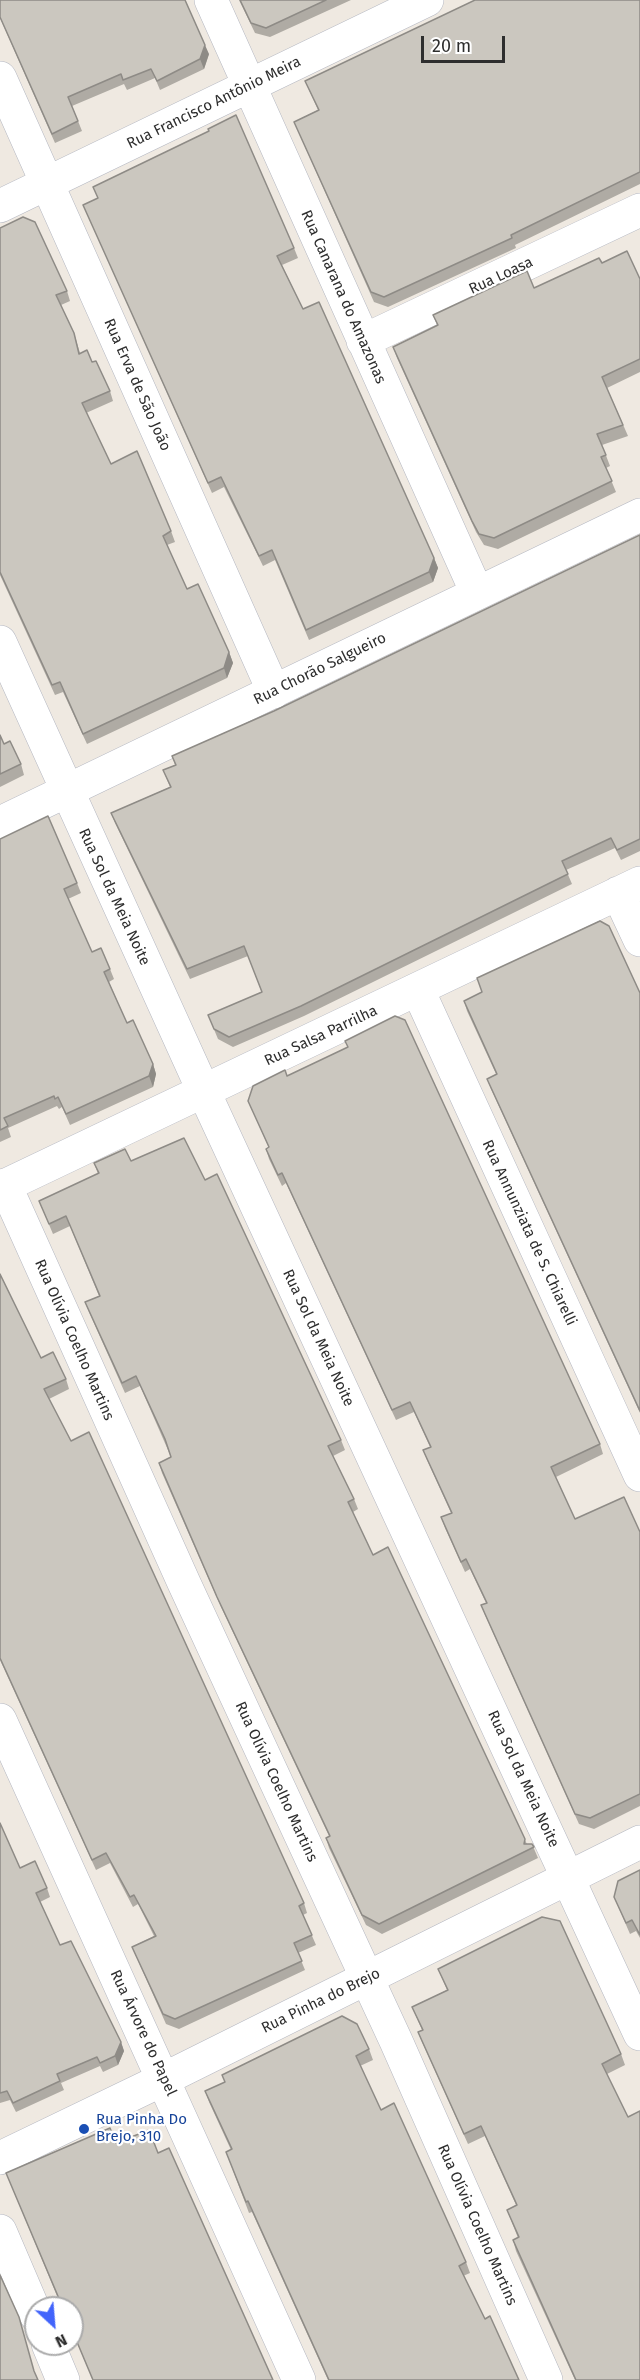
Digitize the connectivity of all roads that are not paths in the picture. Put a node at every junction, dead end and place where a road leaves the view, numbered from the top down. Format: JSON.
{"nodes":[{"id":1,"x":211,"y":0,"type":"edge"},
{"id":2,"x":427,"y":0,"type":"edge"},
{"id":3,"x":0,"y":78,"type":"edge"},
{"id":4,"x":249,"y":86,"type":"junction"},
{"id":5,"x":47,"y":184,"type":"junction"},
{"id":6,"x":0,"y":206,"type":"edge"},
{"id":7,"x":640,"y":210,"type":"edge"},
{"id":8,"x":363,"y":342,"type":"junction"},
{"id":9,"x":640,"y":515,"type":"edge"},
{"id":10,"x":477,"y":593,"type":"junction"},
{"id":11,"x":0,"y":642,"type":"edge"},
{"id":12,"x":274,"y":692,"type":"junction"},
{"id":13,"x":66,"y":792,"type":"junction"},
{"id":14,"x":0,"y":823,"type":"edge"},
{"id":15,"x":629,"y":888,"type":"edge"},
{"id":16,"x":640,"y":940,"type":"edge"},
{"id":17,"x":418,"y":990,"type":"junction"},
{"id":18,"x":204,"y":1092,"type":"junction"},
{"id":19,"x":2,"y":1187,"type":"edge"},
{"id":20,"x":640,"y":1475,"type":"edge"},
{"id":21,"x":0,"y":1720,"type":"edge"},
{"id":22,"x":640,"y":1842,"type":"edge"},
{"id":23,"x":569,"y":1878,"type":"junction"},
{"id":24,"x":367,"y":1979,"type":"junction"},
{"id":25,"x":640,"y":2034,"type":"edge"},
{"id":26,"x":164,"y":2079,"type":"junction"},
{"id":27,"x":0,"y":2158,"type":"edge"},
{"id":28,"x":0,"y":2231,"type":"edge"},
{"id":29,"x":28,"y":2296,"type":"edge"},
{"id":30,"x":53,"y":2356,"type":"edge"},
{"id":31,"x":63,"y":2380,"type":"edge"},
{"id":32,"x":298,"y":2380,"type":"edge"},
{"id":33,"x":546,"y":2380,"type":"edge"}],
"edges":[{"from":1,"to":4,"type":"street","name":"Rua Canarana do Amazonas"},
{"from":2,"to":4,"type":"street","name":"Rua Francisco Antônio Meira"},
{"from":3,"to":5,"type":"street","name":"Rua Erva de São João"},
{"from":4,"to":5,"type":"street","name":"Rua Francisco Antônio Meira"},
{"from":4,"to":8,"type":"street","name":"Rua Canarana do Amazonas"},
{"from":5,"to":6,"type":"street","name":"Rua Francisco Antônio Meira"},
{"from":5,"to":12,"type":"street","name":"Rua Erva de São João"},
{"from":7,"to":8,"type":"street","name":"Rua Loasa"},
{"from":8,"to":10,"type":"street","name":"Rua Canarana do Amazonas"},
{"from":9,"to":10,"type":"street","name":"Rua Chorão Salgueiro"},
{"from":10,"to":12,"type":"street","name":"Rua Chorão Salgueiro"},
{"from":11,"to":13,"type":"street","name":"Rua Sol da Meia Noite"},
{"from":12,"to":13,"type":"street","name":"Rua Chorão Salgueiro"},
{"from":13,"to":14,"type":"street","name":"Rua Chorão Salgueiro"},
{"from":13,"to":18,"type":"street","name":"Rua Sol da Meia Noite"},
{"from":15,"to":16,"type":"street"},
{"from":15,"to":17,"type":"street","name":"Rua Salsa Parrilha"},
{"from":17,"to":18,"type":"street","name":"Rua Salsa Parrilha"},
{"from":17,"to":20,"type":"street","name":"Rua Annunziata de S. Chiarelli"},
{"from":18,"to":19,"type":"street","name":"Rua Salsa Parrilha"},
{"from":18,"to":23,"type":"street","name":"Rua Sol da Meia Noite"},
{"from":19,"to":24,"type":"street","name":"Rua Olívia Coelho Martins"},
{"from":21,"to":26,"type":"street","name":"Rua Árvore do Papel"},
{"from":22,"to":23,"type":"street","name":"Rua Pinha do Brejo"},
{"from":23,"to":24,"type":"street","name":"Rua Pinha do Brejo"},
{"from":23,"to":25,"type":"street","name":"Rua Sol da Meia Noite"},
{"from":24,"to":26,"type":"street","name":"Rua Pinha do Brejo"},
{"from":24,"to":33,"type":"street","name":"Rua Olívia Coelho Martins"},
{"from":26,"to":27,"type":"street","name":"Rua Pinha do Brejo"},
{"from":26,"to":32,"type":"street","name":"Rua Árvore do Papel"},
{"from":28,"to":29,"type":"street"},
{"from":30,"to":31,"type":"street"}]}
